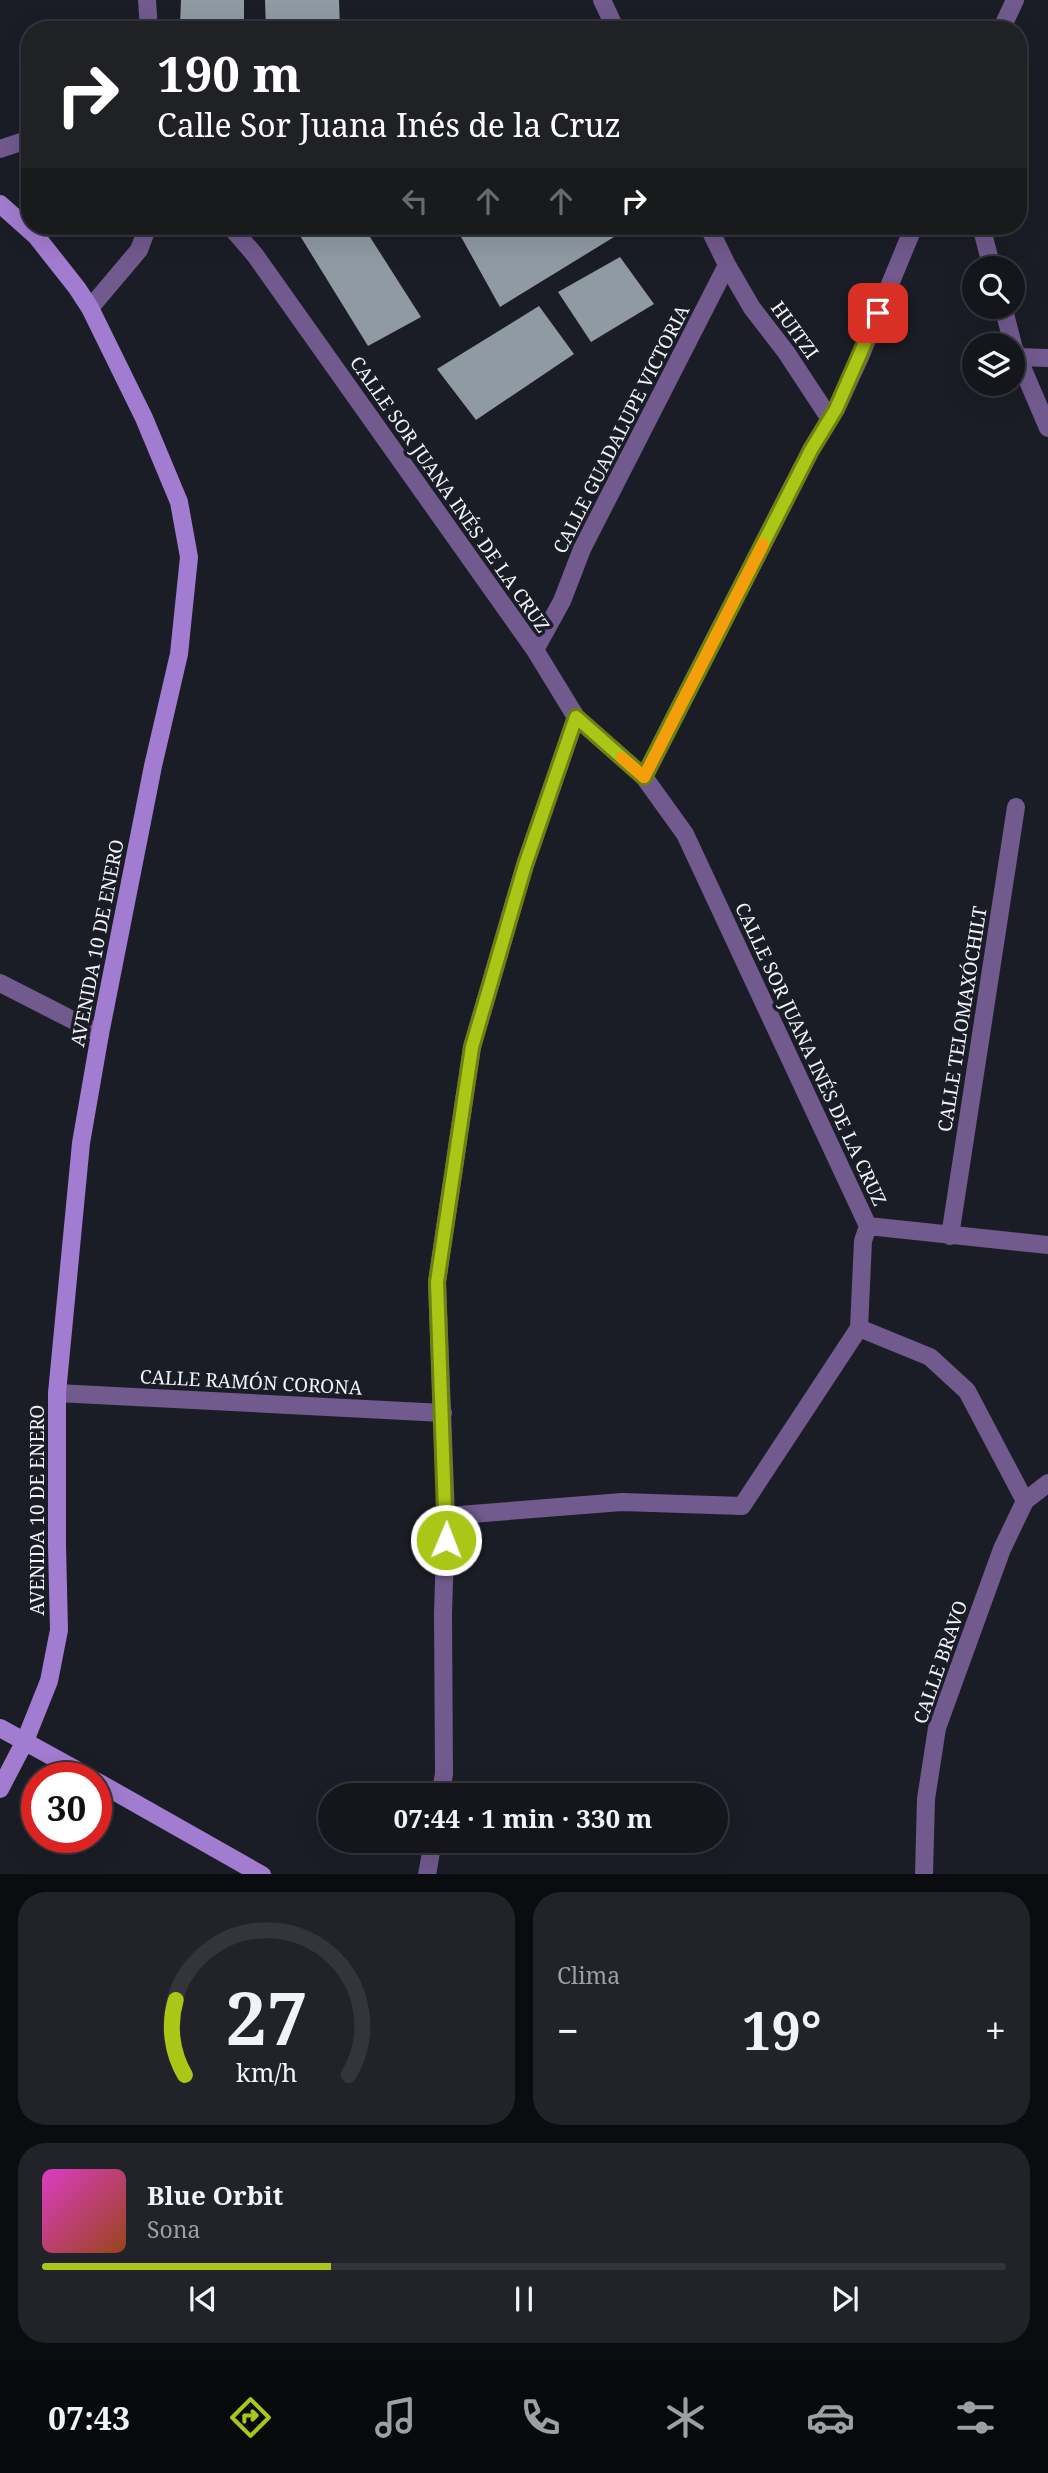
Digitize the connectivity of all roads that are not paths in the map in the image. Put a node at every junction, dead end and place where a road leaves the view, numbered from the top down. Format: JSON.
{"nodes":[{"id":1,"x":147,"y":0,"type":"edge"},
{"id":2,"x":603,"y":0,"type":"edge"},
{"id":3,"x":1015,"y":0,"type":"edge"},
{"id":4,"x":148,"y":21,"type":"edge"},
{"id":5,"x":612,"y":21,"type":"edge"},
{"id":6,"x":1005,"y":21,"type":"edge"},
{"id":7,"x":21,"y":142,"type":"edge"},
{"id":8,"x":0,"y":149,"type":"edge"},
{"id":9,"x":0,"y":204,"type":"edge"},
{"id":10,"x":21,"y":223,"type":"edge"},
{"id":11,"x":35,"y":235,"type":"edge"},
{"id":12,"x":145,"y":235,"type":"edge"},
{"id":13,"x":238,"y":235,"type":"edge"},
{"id":14,"x":712,"y":235,"type":"edge"},
{"id":15,"x":910,"y":235,"type":"edge"},
{"id":16,"x":983,"y":235,"type":"edge"},
{"id":17,"x":989,"y":256,"type":"edge"},
{"id":18,"x":727,"y":265,"type":"junction"},
{"id":19,"x":90,"y":308,"type":"junction"},
{"id":20,"x":1025,"y":352,"type":"edge"},
{"id":21,"x":1048,"y":358,"type":"edge"},
{"id":22,"x":1025,"y":375,"type":"edge"},
{"id":23,"x":833,"y":414,"type":"junction"},
{"id":24,"x":1048,"y":428,"type":"edge"},
{"id":25,"x":535,"y":650,"type":"junction"},
{"id":26,"x":576,"y":717,"type":"junction"},
{"id":27,"x":644,"y":777,"type":"junction"},
{"id":28,"x":1016,"y":807,"type":"dead end"},
{"id":29,"x":0,"y":983,"type":"edge"},
{"id":30,"x":100,"y":1034,"type":"junction"},
{"id":31,"x":867,"y":1226,"type":"junction"},
{"id":32,"x":950,"y":1236,"type":"junction"},
{"id":33,"x":1048,"y":1245,"type":"edge"},
{"id":34,"x":859,"y":1328,"type":"junction"},
{"id":35,"x":57,"y":1393,"type":"junction"},
{"id":36,"x":443,"y":1413,"type":"junction"},
{"id":37,"x":1048,"y":1483,"type":"edge"},
{"id":38,"x":1024,"y":1501,"type":"junction"},
{"id":39,"x":446,"y":1516,"type":"junction"},
{"id":40,"x":0,"y":1728,"type":"edge"},
{"id":41,"x":25,"y":1741,"type":"junction"},
{"id":42,"x":62,"y":1762,"type":"edge"},
{"id":43,"x":442,"y":1783,"type":"edge"},
{"id":44,"x":0,"y":1789,"type":"edge"},
{"id":45,"x":112,"y":1790,"type":"edge"},
{"id":46,"x":431,"y":1853,"type":"edge"},
{"id":47,"x":262,"y":1874,"type":"edge"},
{"id":48,"x":427,"y":1874,"type":"edge"},
{"id":49,"x":924,"y":1874,"type":"edge"}],
"edges":[{"from":1,"to":4,"type":"street"},
{"from":2,"to":5,"type":"street"},
{"from":3,"to":6,"type":"street"},
{"from":7,"to":8,"type":"street"},
{"from":9,"to":10,"type":"street","name":"AVENIDA 10 DE ENERO"},
{"from":11,"to":19,"type":"street","name":"AVENIDA 10 DE ENERO"},
{"from":12,"to":19,"type":"street"},
{"from":13,"to":25,"type":"street","name":"CALLE SOR JUANA INÉS DE LA CRUZ"},
{"from":14,"to":18,"type":"street"},
{"from":15,"to":23,"type":"street"},
{"from":16,"to":17,"type":"street"},
{"from":18,"to":23,"type":"street","name":"HUITZI"},
{"from":18,"to":25,"type":"street","name":"CALLE GUADALUPE VICTORIA"},
{"from":19,"to":30,"type":"street","name":"AVENIDA 10 DE ENERO"},
{"from":20,"to":21,"type":"street"},
{"from":22,"to":24,"type":"street"},
{"from":23,"to":27,"type":"street"},
{"from":25,"to":26,"type":"street","name":"CALLE SOR JUANA INÉS DE LA CRUZ"},
{"from":26,"to":27,"type":"street","name":"CALLE SOR JUANA INÉS DE LA CRUZ"},
{"from":26,"to":36,"type":"street"},
{"from":27,"to":31,"type":"street","name":"CALLE SOR JUANA INÉS DE LA CRUZ"},
{"from":28,"to":32,"type":"street","name":"CALLE TELOMAXÓCHILT"},
{"from":29,"to":30,"type":"street"},
{"from":30,"to":35,"type":"street","name":"AVENIDA 10 DE ENERO"},
{"from":31,"to":32,"type":"street"},
{"from":31,"to":34,"type":"street","name":"CALLE SOR JUANA INÉS DE LA CRUZ"},
{"from":32,"to":33,"type":"street"},
{"from":34,"to":38,"type":"street"},
{"from":34,"to":39,"type":"street"},
{"from":35,"to":36,"type":"street","name":"CALLE RAMÓN CORONA"},
{"from":35,"to":41,"type":"street","name":"AVENIDA 10 DE ENERO"},
{"from":36,"to":39,"type":"street"},
{"from":37,"to":38,"type":"street","name":"CALLE BRAVO"},
{"from":38,"to":49,"type":"street","name":"CALLE BRAVO"},
{"from":39,"to":43,"type":"street"},
{"from":40,"to":41,"type":"street"},
{"from":41,"to":42,"type":"street"},
{"from":41,"to":44,"type":"street","name":"AVENIDA 10 DE ENERO"},
{"from":45,"to":47,"type":"street"},
{"from":46,"to":48,"type":"street"}]}
